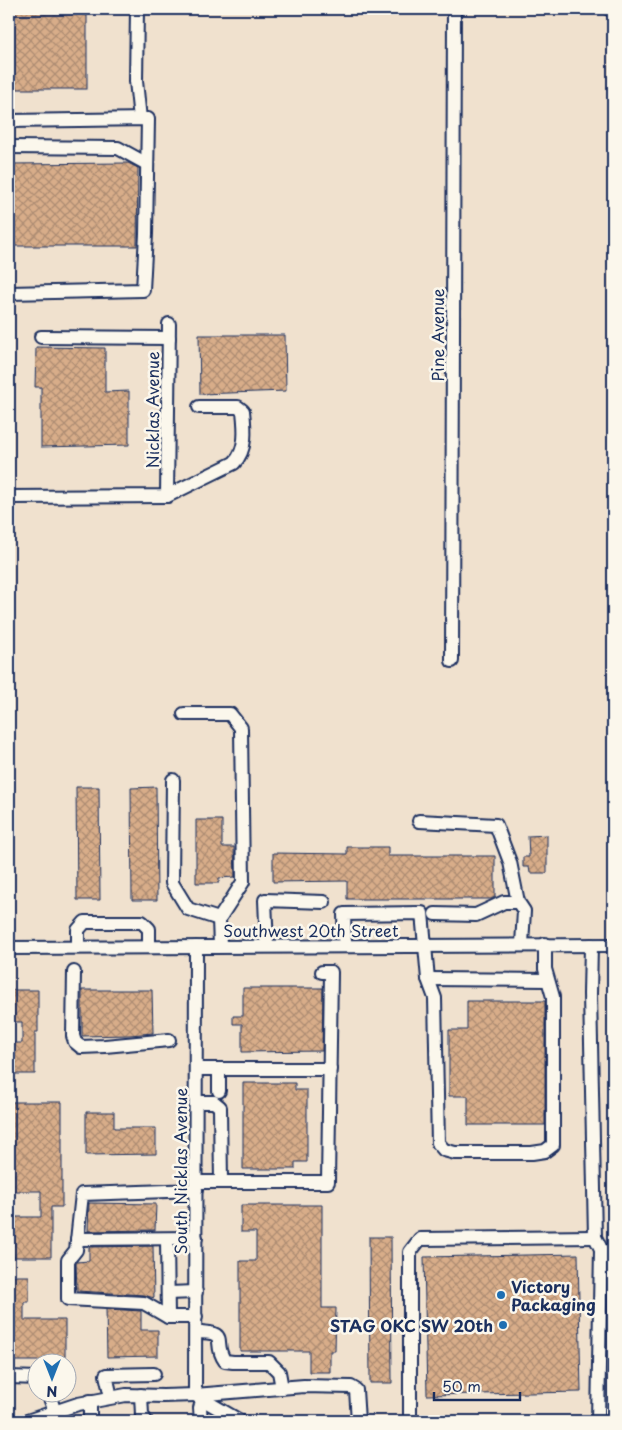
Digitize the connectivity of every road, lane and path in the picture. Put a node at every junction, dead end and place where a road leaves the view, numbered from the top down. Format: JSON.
{"nodes":[{"id":1,"x":137,"y":9,"type":"edge"},
{"id":2,"x":454,"y":9,"type":"edge"},
{"id":3,"x":609,"y":9,"type":"edge"},
{"id":4,"x":613,"y":10,"type":"edge"},
{"id":5,"x":144,"y":119,"type":"junction"},
{"id":6,"x":9,"y":121,"type":"edge"},
{"id":7,"x":9,"y":147,"type":"edge"},
{"id":8,"x":147,"y":164,"type":"junction"},
{"id":9,"x":9,"y":293,"type":"edge"},
{"id":10,"x":169,"y":324,"type":"dead end"},
{"id":11,"x":41,"y":337,"type":"dead end"},
{"id":12,"x":169,"y":338,"type":"junction"},
{"id":13,"x":199,"y":407,"type":"dead end"},
{"id":14,"x":167,"y":496,"type":"junction"},
{"id":15,"x":9,"y":497,"type":"edge"},
{"id":16,"x":452,"y":661,"type":"dead end"},
{"id":17,"x":184,"y":714,"type":"dead end"},
{"id":18,"x":173,"y":780,"type":"dead end"},
{"id":19,"x":419,"y":821,"type":"dead end"},
{"id":20,"x":324,"y":902,"type":"dead end"},
{"id":21,"x":518,"y":902,"type":"junction"},
{"id":22,"x":434,"y":914,"type":"dead end"},
{"id":23,"x":219,"y":919,"type":"junction"},
{"id":24,"x":522,"y":944,"type":"junction"},
{"id":25,"x":545,"y":944,"type":"junction"},
{"id":26,"x":424,"y":945,"type":"junction"},
{"id":27,"x":591,"y":945,"type":"junction"},
{"id":28,"x":613,"y":945,"type":"edge"},
{"id":29,"x":220,"y":946,"type":"junction"},
{"id":30,"x":266,"y":946,"type":"junction"},
{"id":31,"x":345,"y":946,"type":"junction"},
{"id":32,"x":78,"y":947,"type":"junction"},
{"id":33,"x":149,"y":947,"type":"junction"},
{"id":34,"x":196,"y":947,"type":"junction"},
{"id":35,"x":9,"y":948,"type":"edge"},
{"id":36,"x":74,"y":972,"type":"dead end"},
{"id":37,"x":322,"y":972,"type":"dead end"},
{"id":38,"x":428,"y":979,"type":"junction"},
{"id":39,"x":547,"y":980,"type":"junction"},
{"id":40,"x":169,"y":1040,"type":"dead end"},
{"id":41,"x":196,"y":1068,"type":"junction"},
{"id":42,"x":219,"y":1069,"type":"junction"},
{"id":43,"x":330,"y":1069,"type":"junction"},
{"id":44,"x":220,"y":1091,"type":"dead end"},
{"id":45,"x":196,"y":1102,"type":"junction"},
{"id":46,"x":221,"y":1182,"type":"junction"},
{"id":47,"x":196,"y":1186,"type":"junction"},
{"id":48,"x":595,"y":1237,"type":"junction"},
{"id":49,"x":196,"y":1238,"type":"junction"},
{"id":50,"x":167,"y":1239,"type":"junction"},
{"id":51,"x":77,"y":1240,"type":"junction"},
{"id":52,"x":196,"y":1292,"type":"junction"},
{"id":53,"x":168,"y":1293,"type":"junction"},
{"id":54,"x":168,"y":1317,"type":"junction"},
{"id":55,"x":196,"y":1317,"type":"junction"},
{"id":56,"x":196,"y":1332,"type":"junction"},
{"id":57,"x":154,"y":1374,"type":"dead end"},
{"id":58,"x":9,"y":1378,"type":"edge"},
{"id":59,"x":28,"y":1378,"type":"edge"},
{"id":60,"x":282,"y":1388,"type":"junction"},
{"id":61,"x":141,"y":1395,"type":"junction"},
{"id":62,"x":112,"y":1397,"type":"junction"},
{"id":63,"x":199,"y":1397,"type":"junction"},
{"id":64,"x":90,"y":1401,"type":"junction"},
{"id":65,"x":52,"y":1402,"type":"edge"},
{"id":66,"x":55,"y":1412,"type":"junction"},
{"id":67,"x":27,"y":1421,"type":"edge"},
{"id":68,"x":90,"y":1421,"type":"edge"},
{"id":69,"x":146,"y":1421,"type":"edge"},
{"id":70,"x":201,"y":1421,"type":"edge"},
{"id":71,"x":240,"y":1421,"type":"edge"},
{"id":72,"x":358,"y":1421,"type":"edge"},
{"id":73,"x":410,"y":1421,"type":"edge"},
{"id":74,"x":598,"y":1421,"type":"edge"}],
"edges":[{"from":1,"to":5,"type":"street"},
{"from":2,"to":16,"type":"street","name":"Pine Avenue"},
{"from":3,"to":4,"type":"street"},
{"from":5,"to":6,"type":"street"},
{"from":5,"to":8,"type":"street"},
{"from":7,"to":8,"type":"street"},
{"from":8,"to":9,"type":"street"},
{"from":10,"to":12,"type":"street","name":"Nicklas Avenue"},
{"from":11,"to":12,"type":"street"},
{"from":12,"to":14,"type":"street","name":"Nicklas Avenue"},
{"from":13,"to":14,"type":"street"},
{"from":14,"to":15,"type":"street"},
{"from":17,"to":23,"type":"street"},
{"from":18,"to":23,"type":"street"},
{"from":19,"to":21,"type":"street"},
{"from":20,"to":30,"type":"street"},
{"from":21,"to":22,"type":"street"},
{"from":21,"to":24,"type":"street"},
{"from":23,"to":29,"type":"street"},
{"from":24,"to":25,"type":"street","name":"Southwest 20th Street"},
{"from":24,"to":26,"type":"street","name":"Southwest 20th Street"},
{"from":25,"to":27,"type":"street","name":"Southwest 20th Street"},
{"from":25,"to":39,"type":"street"},
{"from":26,"to":31,"type":"street","name":"Southwest 20th Street"},
{"from":26,"to":31,"type":"street"},
{"from":26,"to":38,"type":"street"},
{"from":27,"to":28,"type":"street","name":"Southwest 20th Street"},
{"from":27,"to":48,"type":"street"},
{"from":29,"to":30,"type":"street","name":"Southwest 20th Street"},
{"from":29,"to":34,"type":"street","name":"Southwest 20th Street"},
{"from":30,"to":31,"type":"street","name":"Southwest 20th Street"},
{"from":32,"to":33,"type":"street","name":"Southwest 20th Street"},
{"from":32,"to":33,"type":"street"},
{"from":32,"to":35,"type":"street","name":"Southwest 20th Street"},
{"from":33,"to":34,"type":"street","name":"Southwest 20th Street"},
{"from":34,"to":41,"type":"street","name":"South Nicklas Avenue"},
{"from":36,"to":40,"type":"street"},
{"from":37,"to":43,"type":"street"},
{"from":38,"to":39,"type":"street"},
{"from":38,"to":39,"type":"street"},
{"from":41,"to":42,"type":"street"},
{"from":41,"to":45,"type":"street","name":"South Nicklas Avenue"},
{"from":42,"to":43,"type":"street"},
{"from":42,"to":44,"type":"street"},
{"from":43,"to":46,"type":"street"},
{"from":45,"to":46,"type":"street"},
{"from":45,"to":47,"type":"street","name":"South Nicklas Avenue"},
{"from":46,"to":47,"type":"street"},
{"from":47,"to":49,"type":"street","name":"South Nicklas Avenue"},
{"from":47,"to":51,"type":"street"},
{"from":48,"to":73,"type":"street"},
{"from":48,"to":74,"type":"street"},
{"from":49,"to":50,"type":"street"},
{"from":49,"to":52,"type":"street","name":"South Nicklas Avenue"},
{"from":50,"to":51,"type":"street"},
{"from":50,"to":53,"type":"street"},
{"from":51,"to":54,"type":"street"},
{"from":52,"to":53,"type":"street"},
{"from":52,"to":55,"type":"street","name":"South Nicklas Avenue"},
{"from":53,"to":54,"type":"street"},
{"from":54,"to":55,"type":"street"},
{"from":55,"to":56,"type":"street","name":"South Nicklas Avenue"},
{"from":56,"to":60,"type":"street"},
{"from":56,"to":63,"type":"street","name":"South Nicklas Avenue"},
{"from":57,"to":62,"type":"street"},
{"from":58,"to":59,"type":"street"},
{"from":60,"to":63,"type":"street"},
{"from":60,"to":72,"type":"street"},
{"from":61,"to":62,"type":"street"},
{"from":61,"to":63,"type":"street"},
{"from":61,"to":69,"type":"street"},
{"from":62,"to":64,"type":"street"},
{"from":63,"to":70,"type":"street","name":"South Nicklas Avenue"},
{"from":63,"to":71,"type":"street"},
{"from":64,"to":66,"type":"street"},
{"from":64,"to":68,"type":"street"},
{"from":65,"to":66,"type":"street"},
{"from":66,"to":67,"type":"street"}]}
